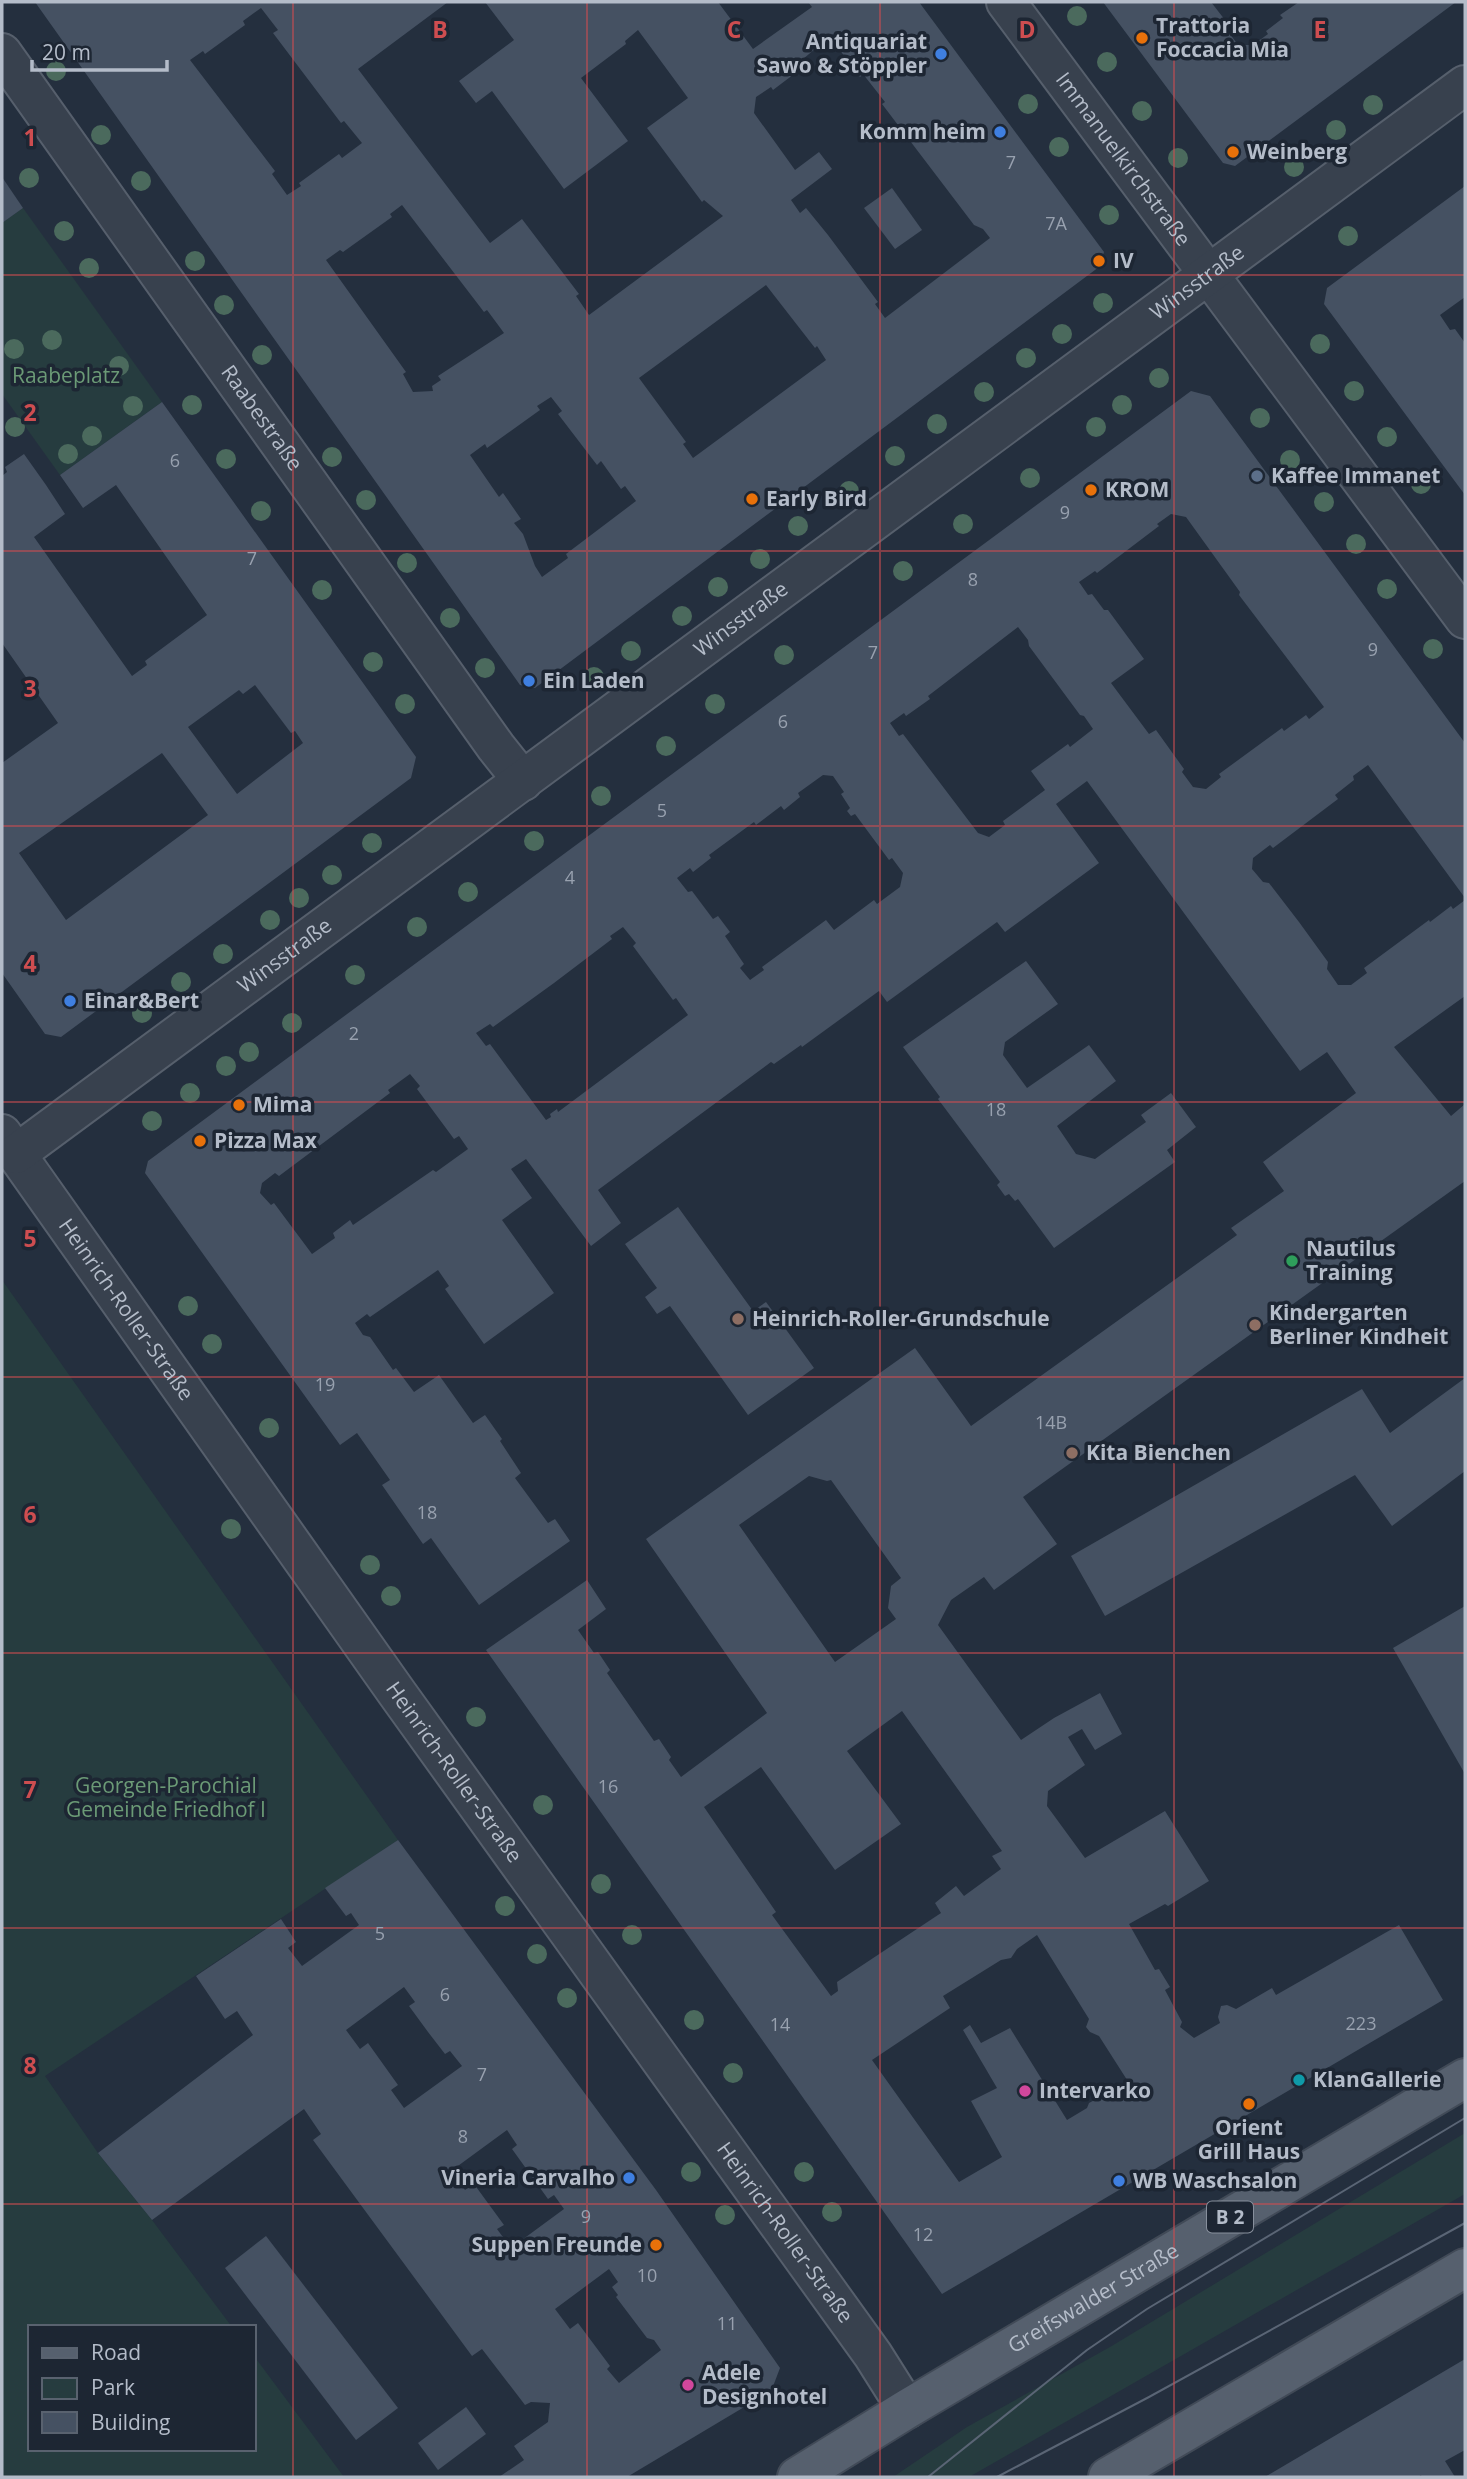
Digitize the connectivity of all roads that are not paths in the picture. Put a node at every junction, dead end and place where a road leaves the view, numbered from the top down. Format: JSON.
{"nodes":[{"id":1,"x":1006,"y":2,"type":"edge"},
{"id":2,"x":2,"y":53,"type":"edge"},
{"id":3,"x":1465,"y":85,"type":"edge"},
{"id":4,"x":1210,"y":275,"type":"junction"},
{"id":5,"x":1465,"y":619,"type":"edge"},
{"id":6,"x":523,"y":781,"type":"junction"},
{"id":7,"x":9,"y":1144,"type":"edge"},
{"id":8,"x":1465,"y":2078,"type":"edge"},
{"id":9,"x":1465,"y":2268,"type":"edge"},
{"id":10,"x":907,"y":2409,"type":"junction"},
{"id":11,"x":797,"y":2477,"type":"edge"},
{"id":12,"x":1108,"y":2477,"type":"edge"}],
"edges":[{"from":1,"to":4,"type":"street","name":"Immanuelkirchstraße"},
{"from":2,"to":6,"type":"street","name":"Raabestraße"},
{"from":3,"to":4,"type":"street","name":"Winsstraße"},
{"from":4,"to":5,"type":"street","name":"Immanuelkirchstraße"},
{"from":4,"to":6,"type":"street","name":"Winsstraße"},
{"from":6,"to":7,"type":"street","name":"Winsstraße"},
{"from":7,"to":10,"type":"street","name":"Heinrich-Roller-Straße"},
{"from":8,"to":10,"type":"main road","name":"Greifswalder Straße","number":"B 2"},
{"from":9,"to":12,"type":"main road"},
{"from":10,"to":11,"type":"main road","name":"Greifswalder Straße","number":"B 2"}]}
